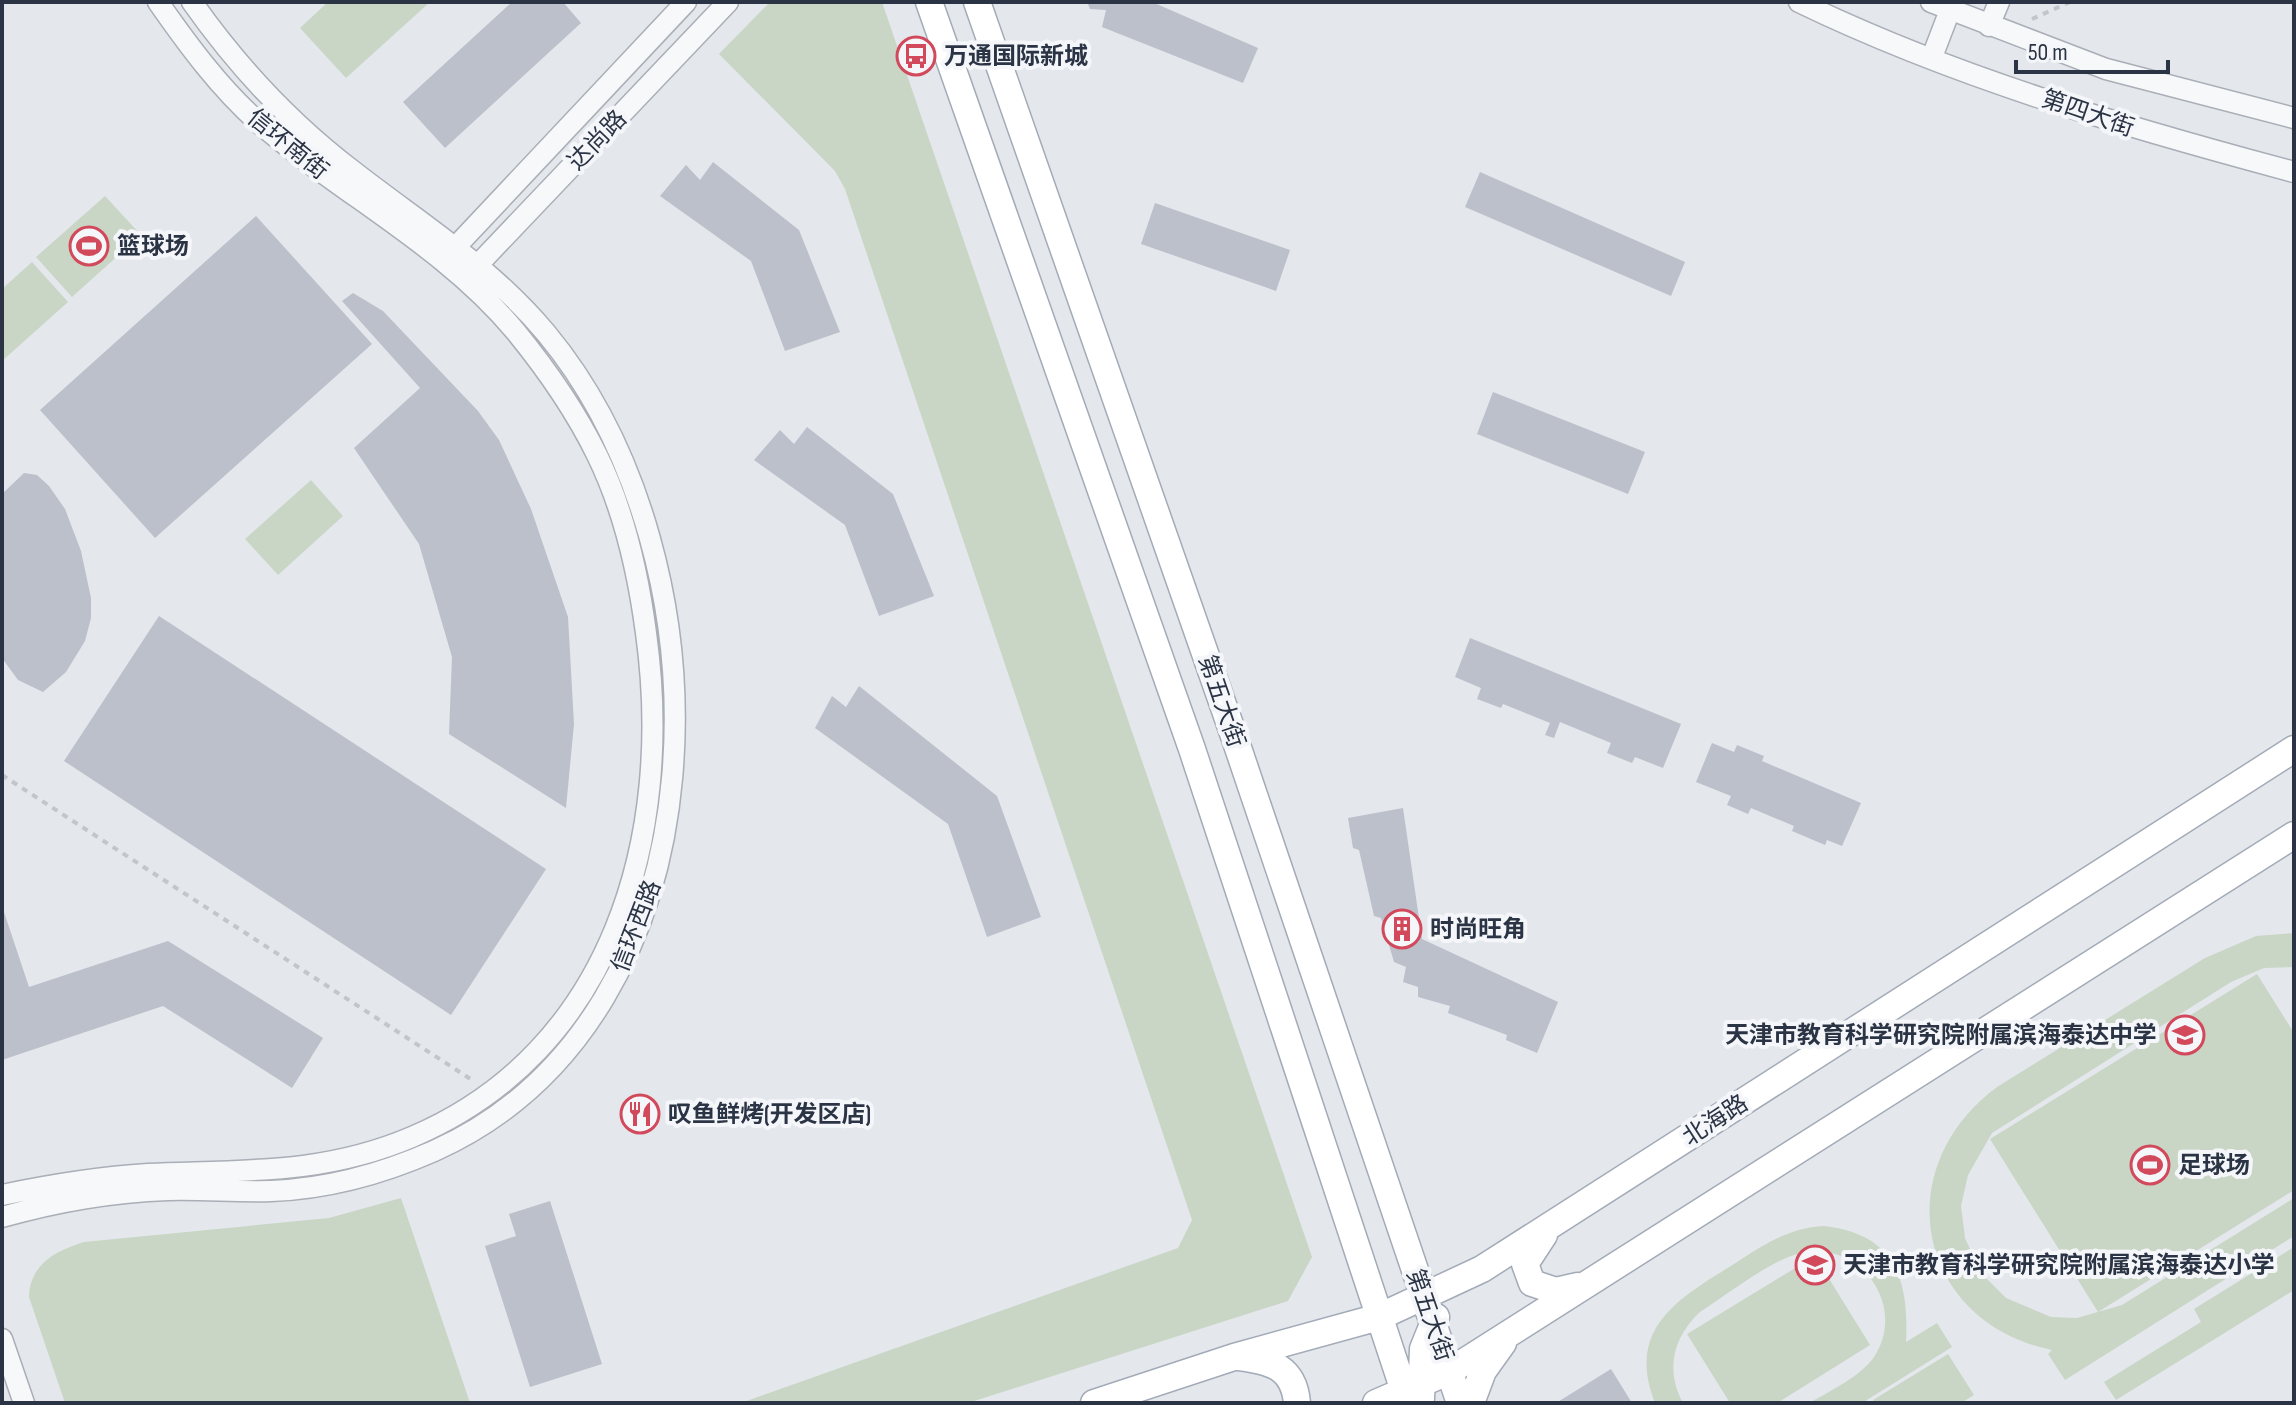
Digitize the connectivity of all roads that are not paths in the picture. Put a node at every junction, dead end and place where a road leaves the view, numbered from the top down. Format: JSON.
{"nodes":[{"id":1,"x":158,"y":2,"type":"edge"},
{"id":2,"x":192,"y":2,"type":"edge"},
{"id":3,"x":686,"y":2,"type":"edge"},
{"id":4,"x":728,"y":2,"type":"edge"},
{"id":5,"x":929,"y":2,"type":"edge"},
{"id":6,"x":977,"y":2,"type":"edge"},
{"id":7,"x":1799,"y":2,"type":"edge"},
{"id":8,"x":1931,"y":2,"type":"edge"},
{"id":9,"x":1999,"y":2,"type":"edge"},
{"id":10,"x":1950,"y":10,"type":"junction"},
{"id":11,"x":1996,"y":29,"type":"junction"},
{"id":12,"x":1932,"y":57,"type":"junction"},
{"id":13,"x":2294,"y":118,"type":"edge"},
{"id":14,"x":2294,"y":172,"type":"edge"},
{"id":15,"x":450,"y":253,"type":"junction"},
{"id":16,"x":472,"y":271,"type":"junction"},
{"id":17,"x":2294,"y":749,"type":"edge"},
{"id":18,"x":2294,"y":835,"type":"edge"},
{"id":19,"x":2,"y":1195,"type":"edge"},
{"id":20,"x":2,"y":1217,"type":"edge"},
{"id":21,"x":1398,"y":1219,"type":"junction"},
{"id":22,"x":1558,"y":1221,"type":"junction"},
{"id":23,"x":1482,"y":1269,"type":"junction"},
{"id":24,"x":1594,"y":1279,"type":"junction"},
{"id":25,"x":1389,"y":1313,"type":"junction"},
{"id":26,"x":1431,"y":1324,"type":"junction"},
{"id":27,"x":1517,"y":1328,"type":"junction"},
{"id":28,"x":2,"y":1339,"type":"edge"},
{"id":29,"x":1298,"y":1339,"type":"junction"},
{"id":30,"x":1389,"y":1346,"type":"junction"},
{"id":31,"x":1234,"y":1357,"type":"junction"},
{"id":32,"x":1423,"y":1386,"type":"edge"},
{"id":33,"x":24,"y":1403,"type":"edge"},
{"id":34,"x":1094,"y":1403,"type":"edge"},
{"id":35,"x":1297,"y":1403,"type":"edge"},
{"id":36,"x":1376,"y":1403,"type":"edge"},
{"id":37,"x":1449,"y":1403,"type":"edge"},
{"id":38,"x":1460,"y":1403,"type":"edge"},
{"id":39,"x":1471,"y":1403,"type":"edge"}],
"edges":[{"from":1,"to":15,"type":"street","name":"信环南街"},
{"from":2,"to":15,"type":"street","name":"信环南街"},
{"from":3,"to":15,"type":"street","name":"达尚路"},
{"from":4,"to":16,"type":"street","name":"达尚路"},
{"from":5,"to":25,"type":"main road","name":"第五大街"},
{"from":6,"to":21,"type":"main road","name":"第五大街"},
{"from":7,"to":12,"type":"street","name":"第四大街"},
{"from":8,"to":10,"type":"street","name":"第四大街"},
{"from":9,"to":11,"type":"street"},
{"from":10,"to":11,"type":"street","name":"第四大街"},
{"from":10,"to":12,"type":"street"},
{"from":11,"to":13,"type":"street","name":"第四大街"},
{"from":12,"to":14,"type":"street","name":"第四大街"},
{"from":15,"to":16,"type":"street","name":"信环西路"},
{"from":16,"to":19,"type":"street","name":"信环西路"},
{"from":16,"to":20,"type":"street","name":"信环西路"},
{"from":17,"to":22,"type":"main road","name":"北海路"},
{"from":18,"to":24,"type":"main road"},
{"from":21,"to":23,"type":"main road"},
{"from":21,"to":26,"type":"main road","name":"第五大街"},
{"from":22,"to":23,"type":"main road","name":"北海路"},
{"from":22,"to":24,"type":"main road"},
{"from":23,"to":26,"type":"main road","name":"北海路"},
{"from":24,"to":27,"type":"main road"},
{"from":25,"to":26,"type":"main road"},
{"from":25,"to":29,"type":"main road"},
{"from":25,"to":30,"type":"main road","name":"第五大街"},
{"from":26,"to":27,"type":"main road"},
{"from":26,"to":32,"type":"main road","name":"第五大街"},
{"from":27,"to":32,"type":"main road"},
{"from":27,"to":39,"type":"main road"},
{"from":28,"to":33,"type":"street"},
{"from":29,"to":30,"type":"main road"},
{"from":29,"to":31,"type":"main road"},
{"from":30,"to":32,"type":"main road","name":"第五大街"},
{"from":31,"to":34,"type":"main road"},
{"from":31,"to":35,"type":"main road"},
{"from":32,"to":36,"type":"main road"},
{"from":32,"to":37,"type":"main road"},
{"from":32,"to":38,"type":"main road","name":"第五大街"}]}
